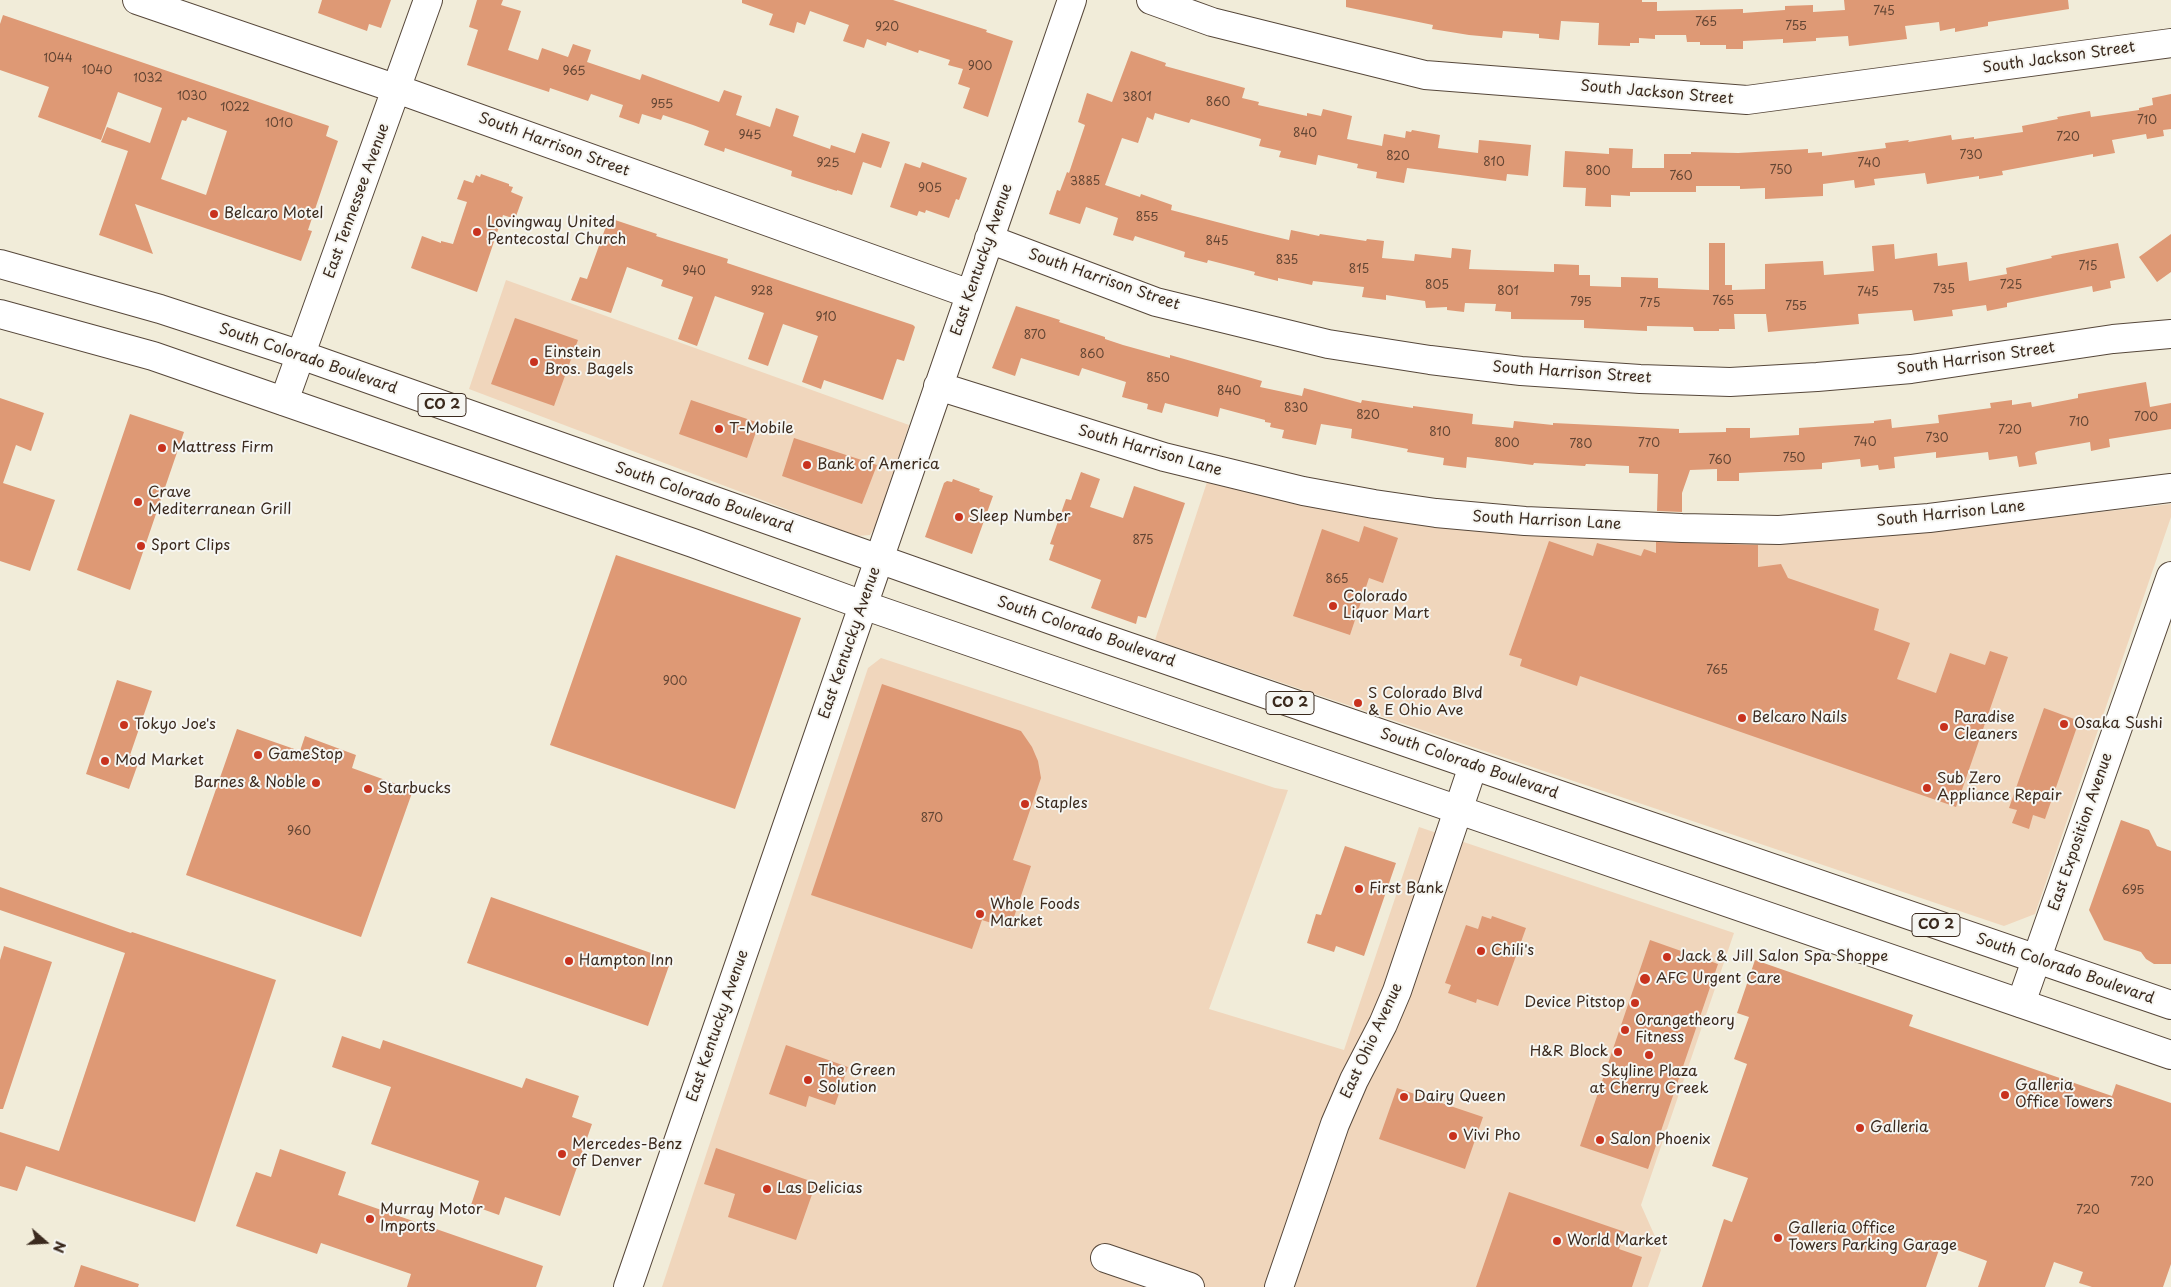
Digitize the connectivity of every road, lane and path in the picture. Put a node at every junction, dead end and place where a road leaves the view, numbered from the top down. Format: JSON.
{"nodes":[{"id":1,"x":136,"y":0,"type":"edge"},
{"id":2,"x":428,"y":0,"type":"edge"},
{"id":3,"x":1150,"y":0,"type":"edge"},
{"id":4,"x":1066,"y":2,"type":"edge"},
{"id":5,"x":2171,"y":43,"type":"edge"},
{"id":6,"x":397,"y":89,"type":"junction"},
{"id":7,"x":989,"y":239,"type":"junction"},
{"id":8,"x":0,"y":264,"type":"edge"},
{"id":9,"x":970,"y":294,"type":"junction"},
{"id":10,"x":0,"y":314,"type":"edge"},
{"id":11,"x":2171,"y":334,"type":"edge"},
{"id":12,"x":301,"y":356,"type":"junction"},
{"id":13,"x":938,"y":386,"type":"junction"},
{"id":14,"x":284,"y":401,"type":"junction"},
{"id":15,"x":2171,"y":488,"type":"edge"},
{"id":16,"x":879,"y":560,"type":"junction"},
{"id":17,"x":2171,"y":576,"type":"edge"},
{"id":18,"x":863,"y":605,"type":"junction"},
{"id":19,"x":1473,"y":766,"type":"junction"},
{"id":20,"x":1458,"y":810,"type":"junction"},
{"id":21,"x":2036,"y":959,"type":"junction"},
{"id":22,"x":2021,"y":1003,"type":"junction"},
{"id":23,"x":2171,"y":1006,"type":"edge"},
{"id":24,"x":2171,"y":1055,"type":"edge"},
{"id":25,"x":1105,"y":1258,"type":"dead end"},
{"id":26,"x":628,"y":1287,"type":"edge"},
{"id":27,"x":1190,"y":1287,"type":"edge"},
{"id":28,"x":1279,"y":1287,"type":"edge"}],
"edges":[{"from":1,"to":6,"type":"street","name":"South Harrison Street"},
{"from":2,"to":6,"type":"street","name":"East Tennessee Avenue"},
{"from":3,"to":5,"type":"street","name":"South Jackson Street"},
{"from":4,"to":7,"type":"street","name":"East Kentucky Avenue"},
{"from":6,"to":9,"type":"street","name":"South Harrison Street"},
{"from":6,"to":12,"type":"street","name":"East Tennessee Avenue"},
{"from":7,"to":9,"type":"street","name":"East Kentucky Avenue"},
{"from":7,"to":11,"type":"street","name":"South Harrison Street"},
{"from":8,"to":12,"type":"street","name":"South Colorado Boulevard","number":"CO 2"},
{"from":9,"to":13,"type":"street","name":"East Kentucky Avenue"},
{"from":10,"to":14,"type":"street"},
{"from":12,"to":14,"type":"street","name":"East Tennessee Avenue"},
{"from":12,"to":16,"type":"street","name":"South Colorado Boulevard","number":"CO 2"},
{"from":13,"to":15,"type":"street","name":"South Harrison Lane"},
{"from":13,"to":16,"type":"street","name":"East Kentucky Avenue"},
{"from":14,"to":18,"type":"street"},
{"from":16,"to":18,"type":"street","name":"East Kentucky Avenue"},
{"from":16,"to":19,"type":"street","name":"South Colorado Boulevard","number":"CO 2"},
{"from":17,"to":21,"type":"street","name":"East Exposition Avenue"},
{"from":18,"to":20,"type":"street"},
{"from":18,"to":26,"type":"street","name":"East Kentucky Avenue"},
{"from":19,"to":20,"type":"street","name":"East Ohio Avenue"},
{"from":19,"to":21,"type":"street","name":"South Colorado Boulevard","number":"CO 2"},
{"from":20,"to":22,"type":"street"},
{"from":20,"to":28,"type":"street","name":"East Ohio Avenue"},
{"from":21,"to":22,"type":"street","name":"East Exposition Avenue"},
{"from":21,"to":23,"type":"street","name":"South Colorado Boulevard","number":"CO 2"},
{"from":22,"to":24,"type":"street"},
{"from":25,"to":27,"type":"street"}]}
